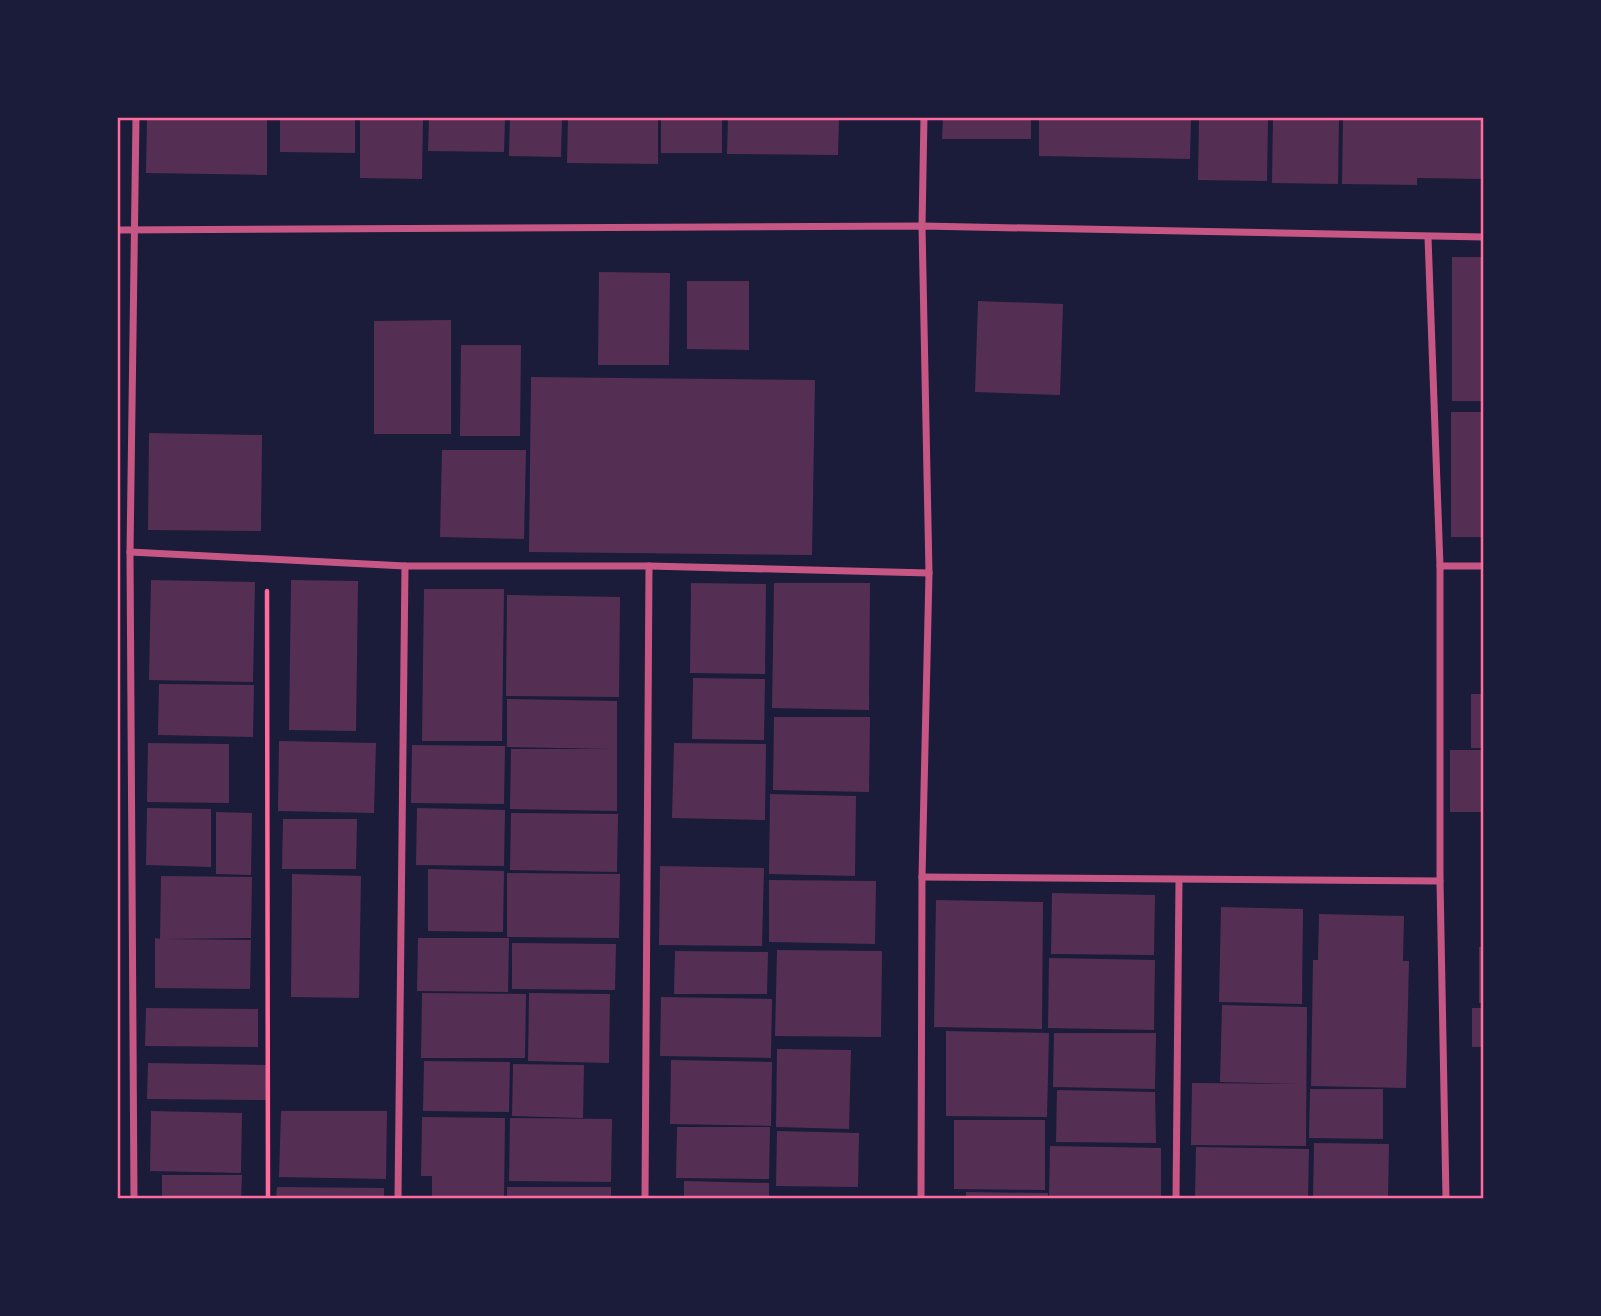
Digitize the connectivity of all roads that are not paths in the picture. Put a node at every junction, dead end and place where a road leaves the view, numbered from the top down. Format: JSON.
{"nodes":[{"id":1,"x":136,"y":117,"type":"edge"},
{"id":2,"x":924,"y":117,"type":"edge"},
{"id":3,"x":922,"y":226,"type":"junction"},
{"id":4,"x":117,"y":230,"type":"edge"},
{"id":5,"x":135,"y":230,"type":"junction"},
{"id":6,"x":1428,"y":237,"type":"junction"},
{"id":7,"x":1484,"y":237,"type":"edge"},
{"id":8,"x":130,"y":552,"type":"junction"},
{"id":9,"x":405,"y":566,"type":"junction"},
{"id":10,"x":649,"y":566,"type":"junction"},
{"id":11,"x":1440,"y":566,"type":"junction"},
{"id":12,"x":1484,"y":566,"type":"edge"},
{"id":13,"x":929,"y":573,"type":"junction"},
{"id":14,"x":922,"y":877,"type":"junction"},
{"id":15,"x":1179,"y":880,"type":"junction"},
{"id":16,"x":1440,"y":881,"type":"junction"},
{"id":17,"x":134,"y":1199,"type":"edge"},
{"id":18,"x":398,"y":1199,"type":"edge"},
{"id":19,"x":645,"y":1199,"type":"edge"},
{"id":20,"x":920,"y":1199,"type":"edge"},
{"id":21,"x":1176,"y":1199,"type":"edge"},
{"id":22,"x":1446,"y":1199,"type":"edge"}],
"edges":[{"from":1,"to":5,"type":"street"},
{"from":2,"to":3,"type":"street"},
{"from":3,"to":5,"type":"street"},
{"from":3,"to":6,"type":"street"},
{"from":3,"to":13,"type":"street"},
{"from":4,"to":5,"type":"street"},
{"from":5,"to":8,"type":"street"},
{"from":6,"to":7,"type":"street"},
{"from":6,"to":11,"type":"street"},
{"from":8,"to":9,"type":"street"},
{"from":8,"to":17,"type":"street"},
{"from":9,"to":10,"type":"street"},
{"from":9,"to":18,"type":"street"},
{"from":10,"to":13,"type":"street"},
{"from":10,"to":19,"type":"street"},
{"from":11,"to":12,"type":"street"},
{"from":11,"to":16,"type":"street"},
{"from":13,"to":14,"type":"street"},
{"from":14,"to":15,"type":"street"},
{"from":14,"to":20,"type":"street"},
{"from":15,"to":16,"type":"street"},
{"from":15,"to":21,"type":"street"},
{"from":16,"to":22,"type":"street"}]}
